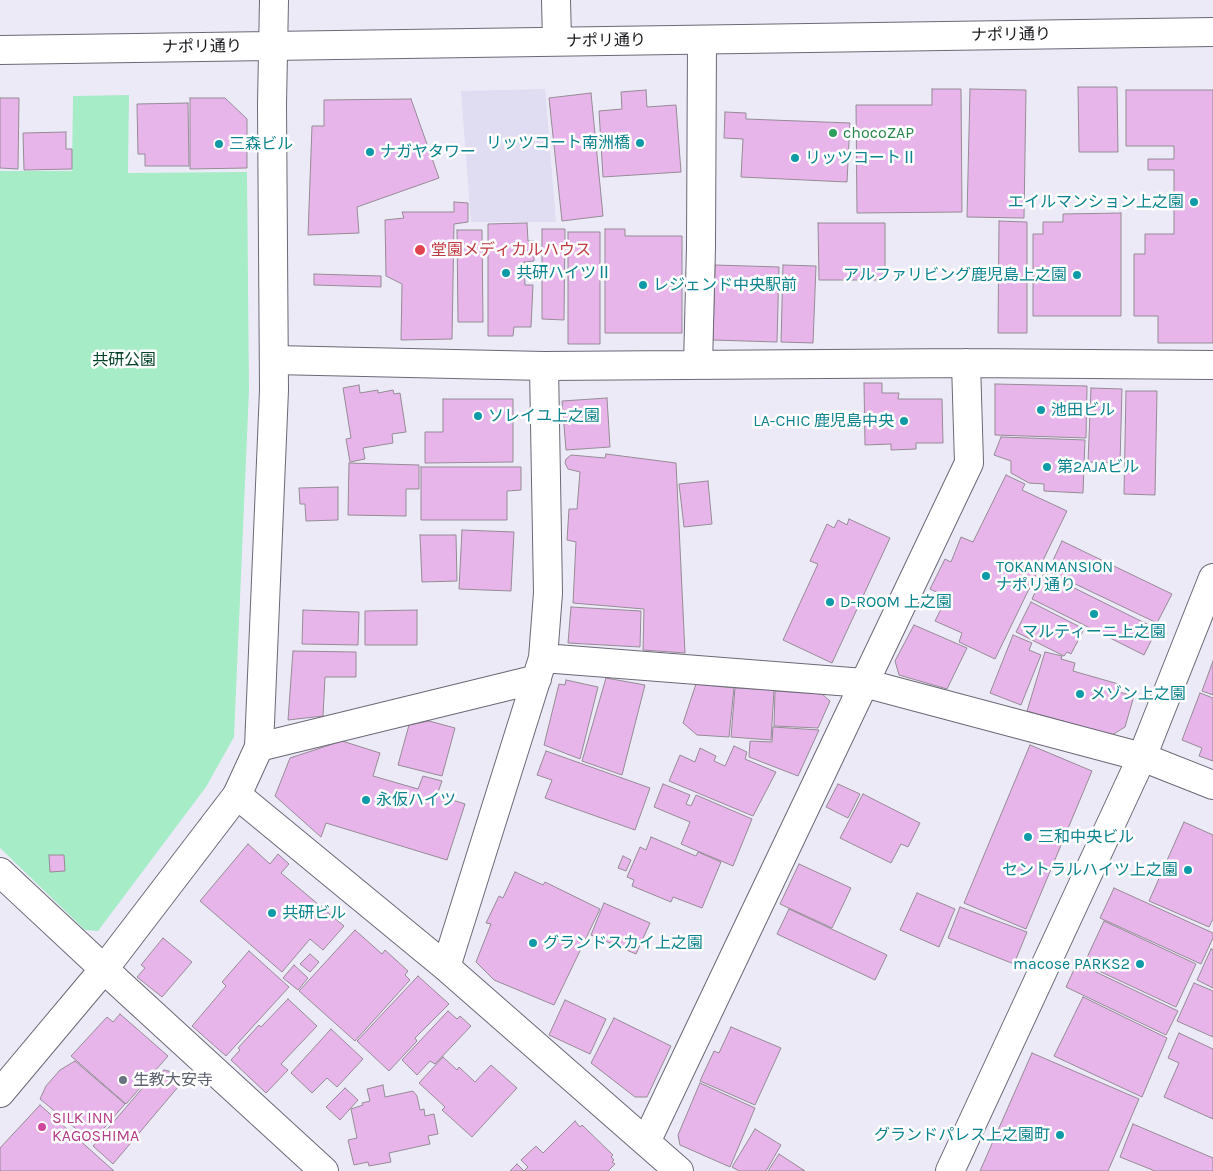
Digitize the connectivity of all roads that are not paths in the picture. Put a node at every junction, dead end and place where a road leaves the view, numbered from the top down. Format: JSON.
{"nodes":[{"id":1,"x":274,"y":0,"type":"edge"},
{"id":2,"x":556,"y":0,"type":"edge"},
{"id":3,"x":1213,"y":32,"type":"edge"},
{"id":4,"x":702,"y":40,"type":"junction"},
{"id":5,"x":557,"y":41,"type":"junction"},
{"id":6,"x":274,"y":46,"type":"junction"},
{"id":7,"x":0,"y":50,"type":"edge"},
{"id":8,"x":274,"y":360,"type":"junction"},
{"id":9,"x":698,"y":364,"type":"junction"},
{"id":10,"x":966,"y":364,"type":"junction"},
{"id":11,"x":1213,"y":365,"type":"edge"},
{"id":12,"x":544,"y":366,"type":"junction"},
{"id":13,"x":1213,"y":578,"type":"edge"},
{"id":14,"x":540,"y":669,"type":"junction"},
{"id":15,"x":864,"y":683,"type":"junction"},
{"id":16,"x":259,"y":747,"type":"junction"},
{"id":17,"x":1142,"y":757,"type":"junction"},
{"id":18,"x":1213,"y":785,"type":"edge"},
{"id":19,"x":237,"y":795,"type":"junction"},
{"id":20,"x":0,"y":872,"type":"edge"},
{"id":21,"x":446,"y":967,"type":"junction"},
{"id":22,"x":104,"y":969,"type":"junction"},
{"id":23,"x":0,"y":1094,"type":"edge"},
{"id":24,"x":646,"y":1142,"type":"junction"},
{"id":25,"x":324,"y":1171,"type":"edge"},
{"id":26,"x":678,"y":1171,"type":"edge"},
{"id":27,"x":950,"y":1171,"type":"edge"}],
"edges":[{"from":1,"to":6,"type":"street"},
{"from":2,"to":5,"type":"street"},
{"from":3,"to":4,"type":"street","name":"ナポリ通り"},
{"from":4,"to":5,"type":"street","name":"ナポリ通り"},
{"from":4,"to":9,"type":"street"},
{"from":5,"to":6,"type":"street","name":"ナポリ通り"},
{"from":6,"to":7,"type":"street","name":"ナポリ通り"},
{"from":6,"to":8,"type":"street"},
{"from":8,"to":12,"type":"street"},
{"from":8,"to":16,"type":"street"},
{"from":9,"to":10,"type":"street"},
{"from":9,"to":12,"type":"street"},
{"from":10,"to":11,"type":"street"},
{"from":10,"to":15,"type":"street"},
{"from":12,"to":14,"type":"street"},
{"from":13,"to":17,"type":"street"},
{"from":14,"to":15,"type":"street"},
{"from":14,"to":16,"type":"street"},
{"from":14,"to":21,"type":"street"},
{"from":15,"to":17,"type":"street"},
{"from":15,"to":24,"type":"street"},
{"from":16,"to":19,"type":"street"},
{"from":17,"to":18,"type":"street"},
{"from":17,"to":27,"type":"street"},
{"from":19,"to":21,"type":"street"},
{"from":19,"to":22,"type":"street"},
{"from":20,"to":22,"type":"street"},
{"from":21,"to":24,"type":"street"},
{"from":22,"to":23,"type":"street"},
{"from":22,"to":25,"type":"street"},
{"from":24,"to":26,"type":"street"}]}
